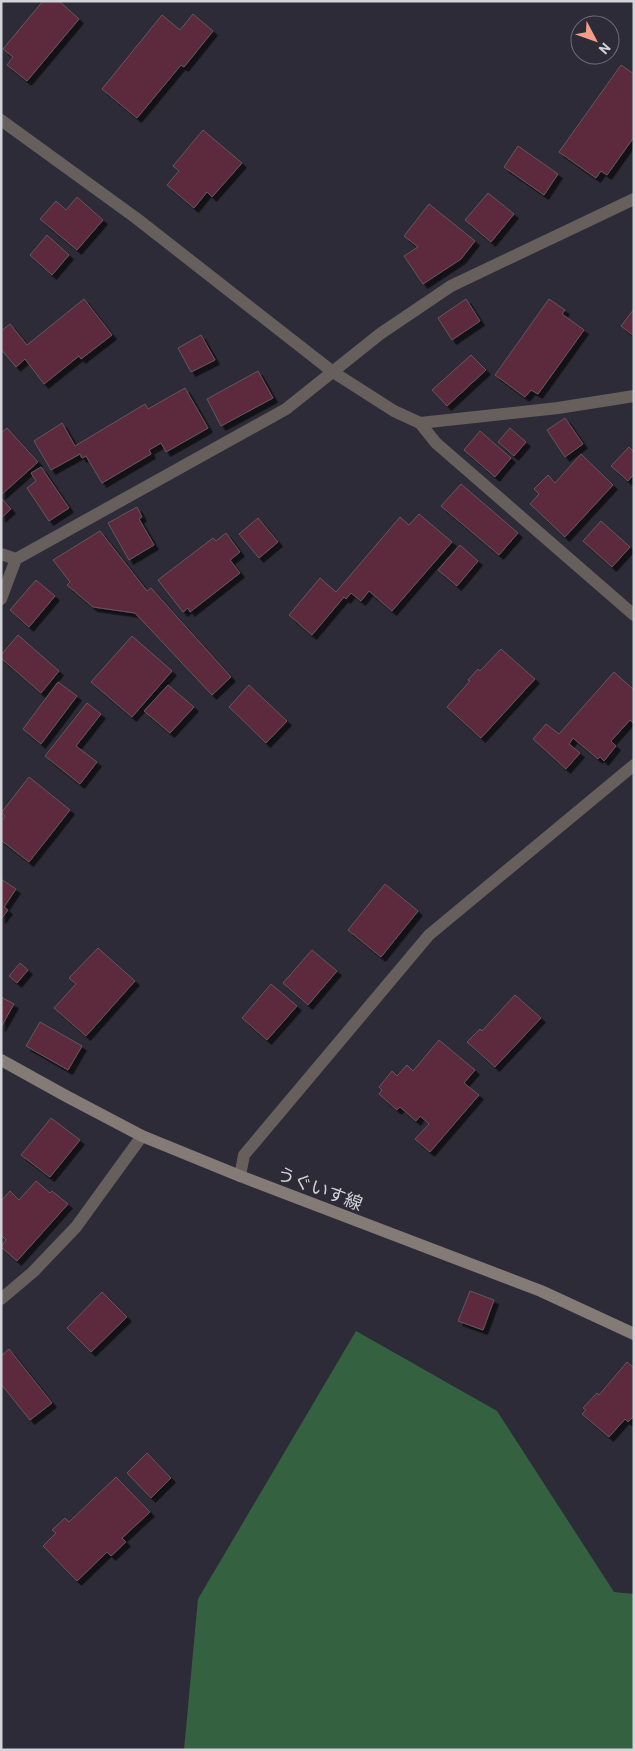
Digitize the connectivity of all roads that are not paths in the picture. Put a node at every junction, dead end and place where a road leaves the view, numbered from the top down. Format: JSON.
{"nodes":[{"id":1,"x":1,"y":120,"type":"edge"},
{"id":2,"x":634,"y":200,"type":"edge"},
{"id":3,"x":333,"y":372,"type":"junction"},
{"id":4,"x":634,"y":396,"type":"edge"},
{"id":5,"x":420,"y":422,"type":"junction"},
{"id":6,"x":1,"y":554,"type":"edge"},
{"id":7,"x":16,"y":560,"type":"junction"},
{"id":8,"x":1,"y":599,"type":"edge"},
{"id":9,"x":634,"y":615,"type":"edge"},
{"id":10,"x":634,"y":765,"type":"edge"},
{"id":11,"x":1,"y":1060,"type":"edge"},
{"id":12,"x":142,"y":1136,"type":"junction"},
{"id":13,"x":240,"y":1176,"type":"junction"},
{"id":14,"x":1,"y":1299,"type":"edge"},
{"id":15,"x":634,"y":1334,"type":"edge"}],
"edges":[{"from":1,"to":3,"type":"street"},
{"from":2,"to":3,"type":"street"},
{"from":3,"to":5,"type":"street"},
{"from":3,"to":7,"type":"street"},
{"from":4,"to":5,"type":"street"},
{"from":5,"to":9,"type":"street"},
{"from":6,"to":7,"type":"street"},
{"from":7,"to":8,"type":"street"},
{"from":10,"to":13,"type":"street"},
{"from":11,"to":12,"type":"street","name":"うぐいす線"},
{"from":12,"to":13,"type":"street","name":"うぐいす線"},
{"from":12,"to":14,"type":"street"},
{"from":13,"to":15,"type":"street","name":"うぐいす線"}]}
